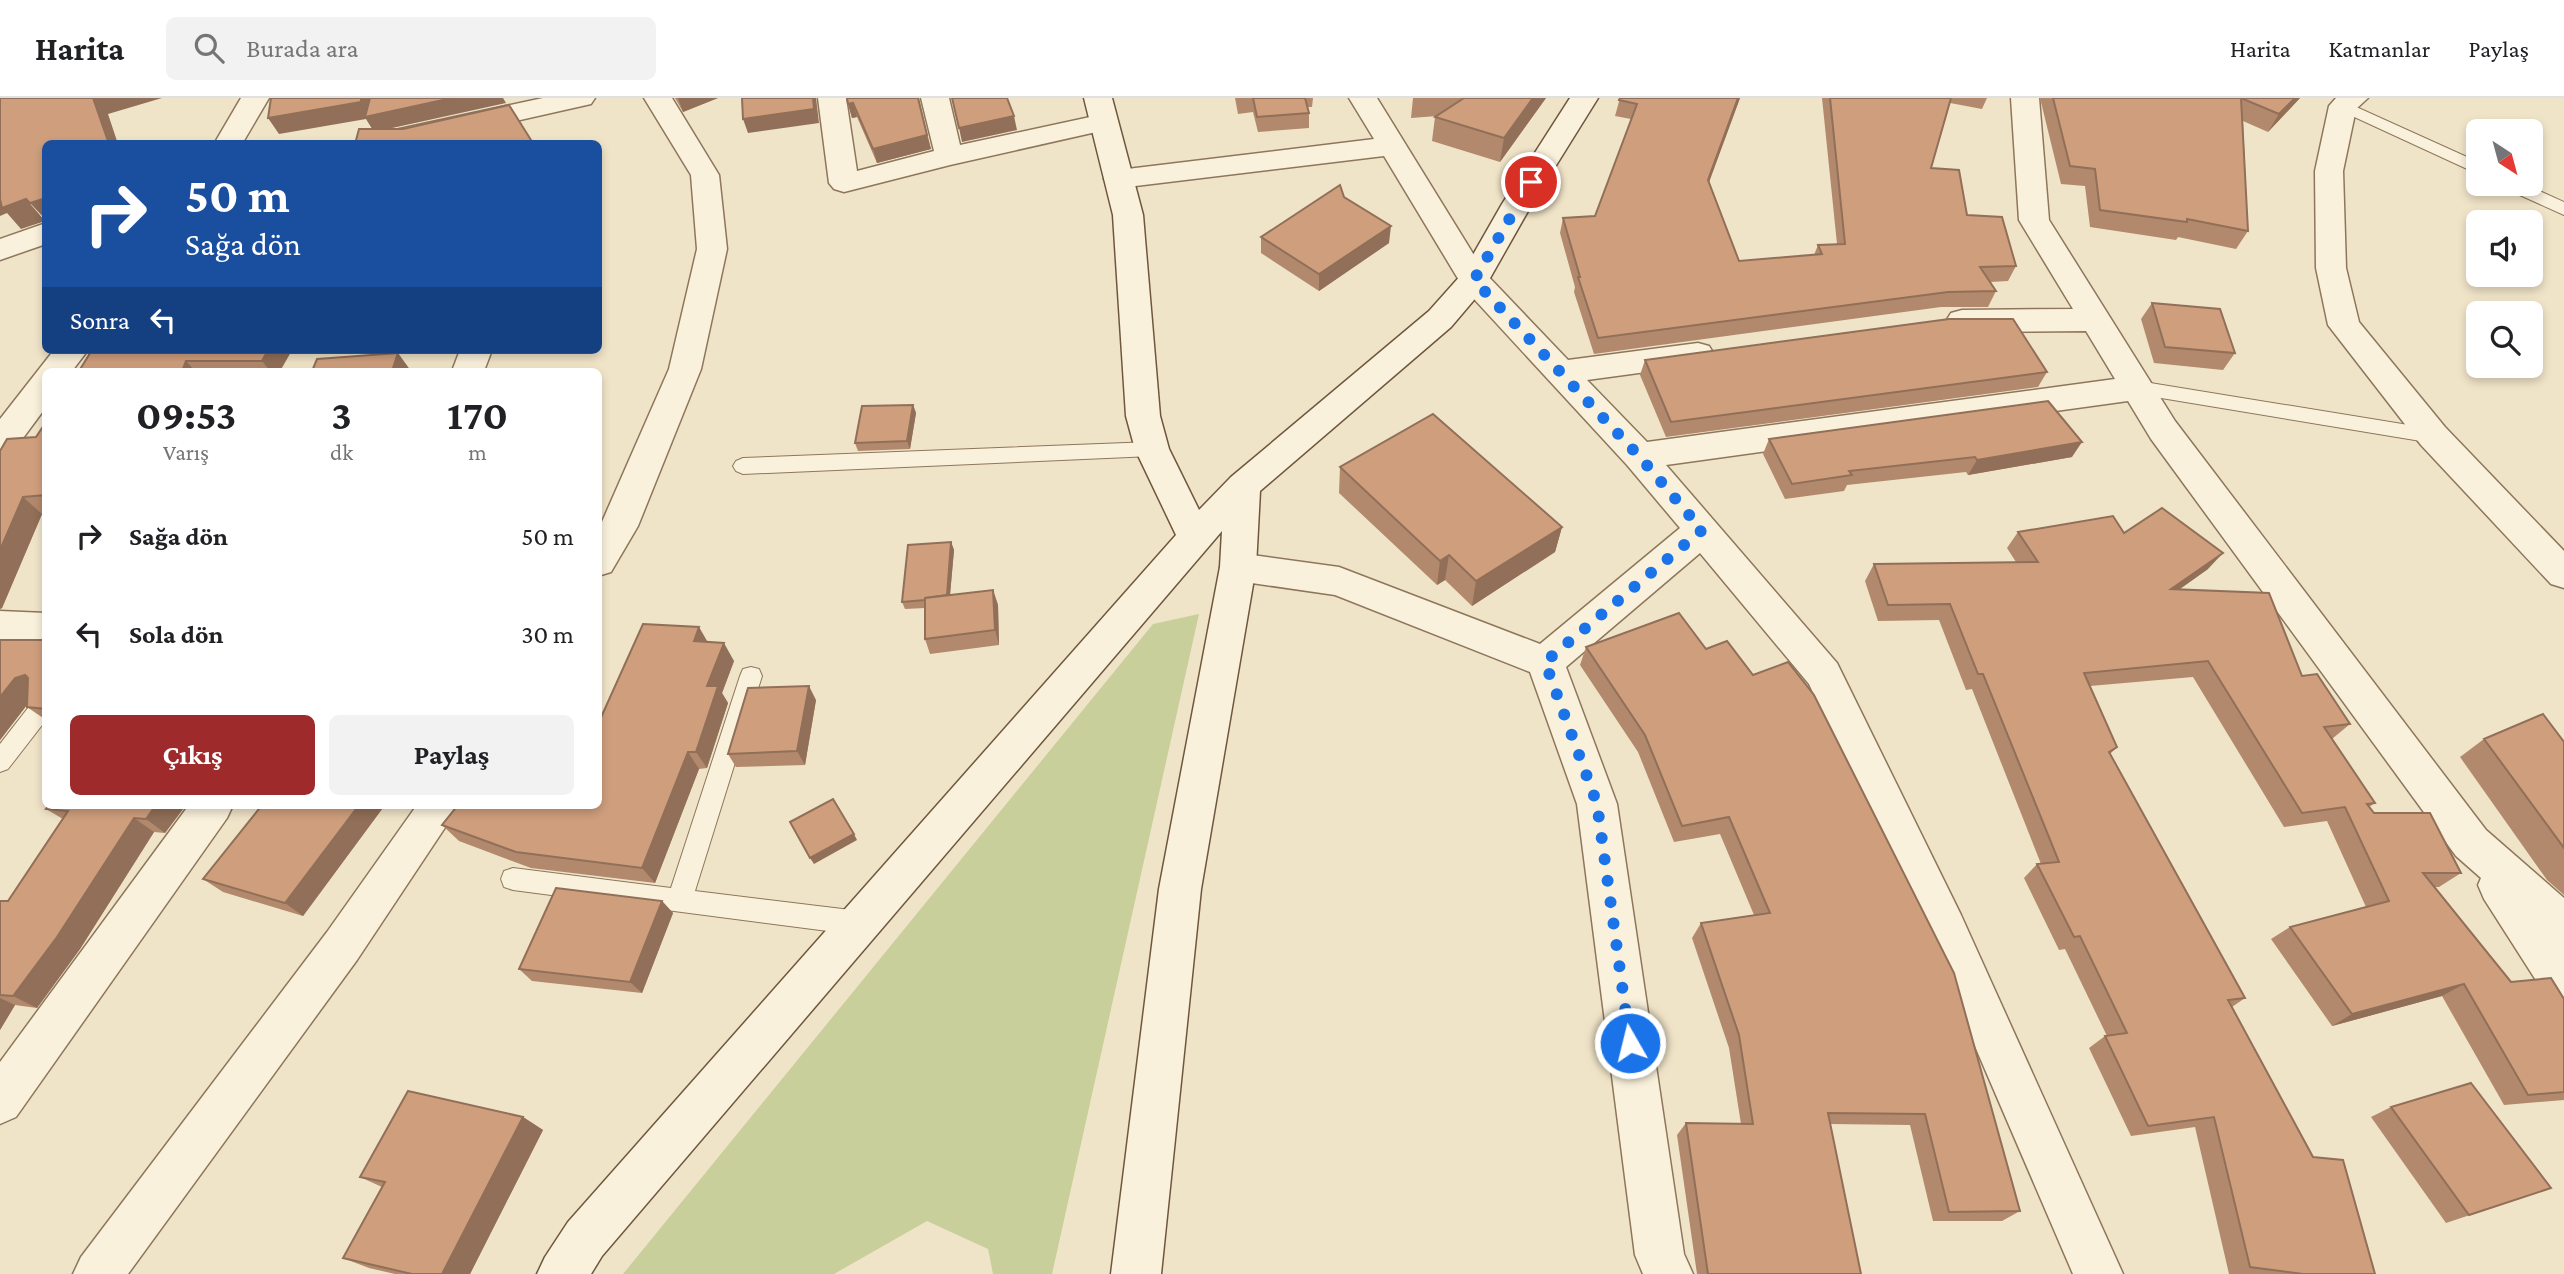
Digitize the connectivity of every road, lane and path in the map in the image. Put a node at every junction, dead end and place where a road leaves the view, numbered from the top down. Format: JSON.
{"nodes":[{"id":1,"x":256,"y":98,"type":"edge"},
{"id":2,"x":581,"y":98,"type":"edge"},
{"id":3,"x":658,"y":98,"type":"edge"},
{"id":4,"x":832,"y":98,"type":"edge"},
{"id":5,"x":935,"y":98,"type":"edge"},
{"id":6,"x":1363,"y":98,"type":"edge"},
{"id":7,"x":1584,"y":98,"type":"edge"},
{"id":8,"x":2025,"y":98,"type":"edge"},
{"id":9,"x":2349,"y":102,"type":"edge"},
{"id":10,"x":1101,"y":110,"type":"edge"},
{"id":11,"x":230,"y":140,"type":"edge"},
{"id":12,"x":390,"y":140,"type":"edge"},
{"id":13,"x":1392,"y":146,"type":"junction"},
{"id":14,"x":949,"y":156,"type":"junction"},
{"id":15,"x":2466,"y":163,"type":"edge"},
{"id":16,"x":1119,"y":179,"type":"junction"},
{"id":17,"x":2536,"y":196,"type":"edge"},
{"id":18,"x":2564,"y":209,"type":"edge"},
{"id":19,"x":42,"y":234,"type":"edge"},
{"id":20,"x":0,"y":250,"type":"edge"},
{"id":21,"x":1474,"y":280,"type":"junction"},
{"id":22,"x":2096,"y":320,"type":"junction"},
{"id":23,"x":1927,"y":323,"type":"edge"},
{"id":24,"x":1723,"y":350,"type":"edge"},
{"id":25,"x":69,"y":354,"type":"edge"},
{"id":26,"x":57,"y":368,"type":"edge"},
{"id":27,"x":1560,"y":372,"type":"junction"},
{"id":28,"x":42,"y":387,"type":"edge"},
{"id":29,"x":2138,"y":388,"type":"junction"},
{"id":30,"x":2433,"y":436,"type":"junction"},
{"id":31,"x":0,"y":444,"type":"edge"},
{"id":32,"x":1152,"y":449,"type":"junction"},
{"id":33,"x":1639,"y":456,"type":"junction"},
{"id":34,"x":743,"y":466,"type":"dead end"},
{"id":35,"x":1243,"y":486,"type":"junction"},
{"id":36,"x":1702,"y":530,"type":"junction"},
{"id":37,"x":1195,"y":537,"type":"junction"},
{"id":38,"x":602,"y":555,"type":"edge"},
{"id":39,"x":1238,"y":567,"type":"junction"},
{"id":40,"x":2564,"y":574,"type":"edge"},
{"id":41,"x":0,"y":626,"type":"edge"},
{"id":42,"x":42,"y":628,"type":"edge"},
{"id":43,"x":1545,"y":662,"type":"junction"},
{"id":44,"x":751,"y":676,"type":"dead end"},
{"id":45,"x":42,"y":707,"type":"edge"},
{"id":46,"x":0,"y":762,"type":"edge"},
{"id":47,"x":210,"y":809,"type":"edge"},
{"id":48,"x":437,"y":809,"type":"edge"},
{"id":49,"x":2471,"y":843,"type":"junction"},
{"id":50,"x":513,"y":878,"type":"edge"},
{"id":51,"x":680,"y":900,"type":"junction"},
{"id":52,"x":859,"y":923,"type":"junction"},
{"id":53,"x":2564,"y":925,"type":"edge"},
{"id":54,"x":2564,"y":984,"type":"edge"},
{"id":55,"x":0,"y":1101,"type":"edge"},
{"id":56,"x":98,"y":1274,"type":"edge"},
{"id":57,"x":562,"y":1274,"type":"edge"},
{"id":58,"x":1136,"y":1274,"type":"edge"},
{"id":59,"x":1668,"y":1274,"type":"edge"},
{"id":60,"x":2098,"y":1274,"type":"edge"}],
"edges":[{"from":1,"to":11,"type":"street"},
{"from":2,"to":12,"type":"street"},
{"from":3,"to":38,"type":"street"},
{"from":4,"to":14,"type":"street"},
{"from":5,"to":14,"type":"street"},
{"from":6,"to":13,"type":"street"},
{"from":7,"to":21,"type":"street"},
{"from":8,"to":22,"type":"street"},
{"from":9,"to":15,"type":"lane"},
{"from":9,"to":30,"type":"street"},
{"from":10,"to":14,"type":"street"},
{"from":10,"to":16,"type":"street"},
{"from":13,"to":16,"type":"street"},
{"from":13,"to":21,"type":"street"},
{"from":16,"to":32,"type":"street"},
{"from":17,"to":18,"type":"lane"},
{"from":19,"to":20,"type":"street"},
{"from":21,"to":27,"type":"street"},
{"from":21,"to":35,"type":"street"},
{"from":22,"to":23,"type":"street"},
{"from":22,"to":29,"type":"street"},
{"from":24,"to":27,"type":"street"},
{"from":25,"to":26,"type":"street"},
{"from":27,"to":33,"type":"street"},
{"from":28,"to":31,"type":"street"},
{"from":29,"to":30,"type":"lane"},
{"from":29,"to":33,"type":"street"},
{"from":29,"to":49,"type":"street"},
{"from":30,"to":40,"type":"street"},
{"from":32,"to":34,"type":"lane"},
{"from":32,"to":37,"type":"street"},
{"from":33,"to":36,"type":"street"},
{"from":35,"to":37,"type":"street"},
{"from":35,"to":39,"type":"street"},
{"from":36,"to":43,"type":"street"},
{"from":36,"to":60,"type":"street"},
{"from":37,"to":52,"type":"street"},
{"from":39,"to":43,"type":"street"},
{"from":39,"to":58,"type":"street"},
{"from":41,"to":42,"type":"street"},
{"from":43,"to":59,"type":"street"},
{"from":44,"to":51,"type":"lane"},
{"from":45,"to":46,"type":"lane"},
{"from":47,"to":55,"type":"street"},
{"from":48,"to":56,"type":"street"},
{"from":49,"to":53,"type":"street"},
{"from":49,"to":54,"type":"street"},
{"from":50,"to":51,"type":"lane"},
{"from":51,"to":52,"type":"lane"},
{"from":52,"to":57,"type":"street"}]}
